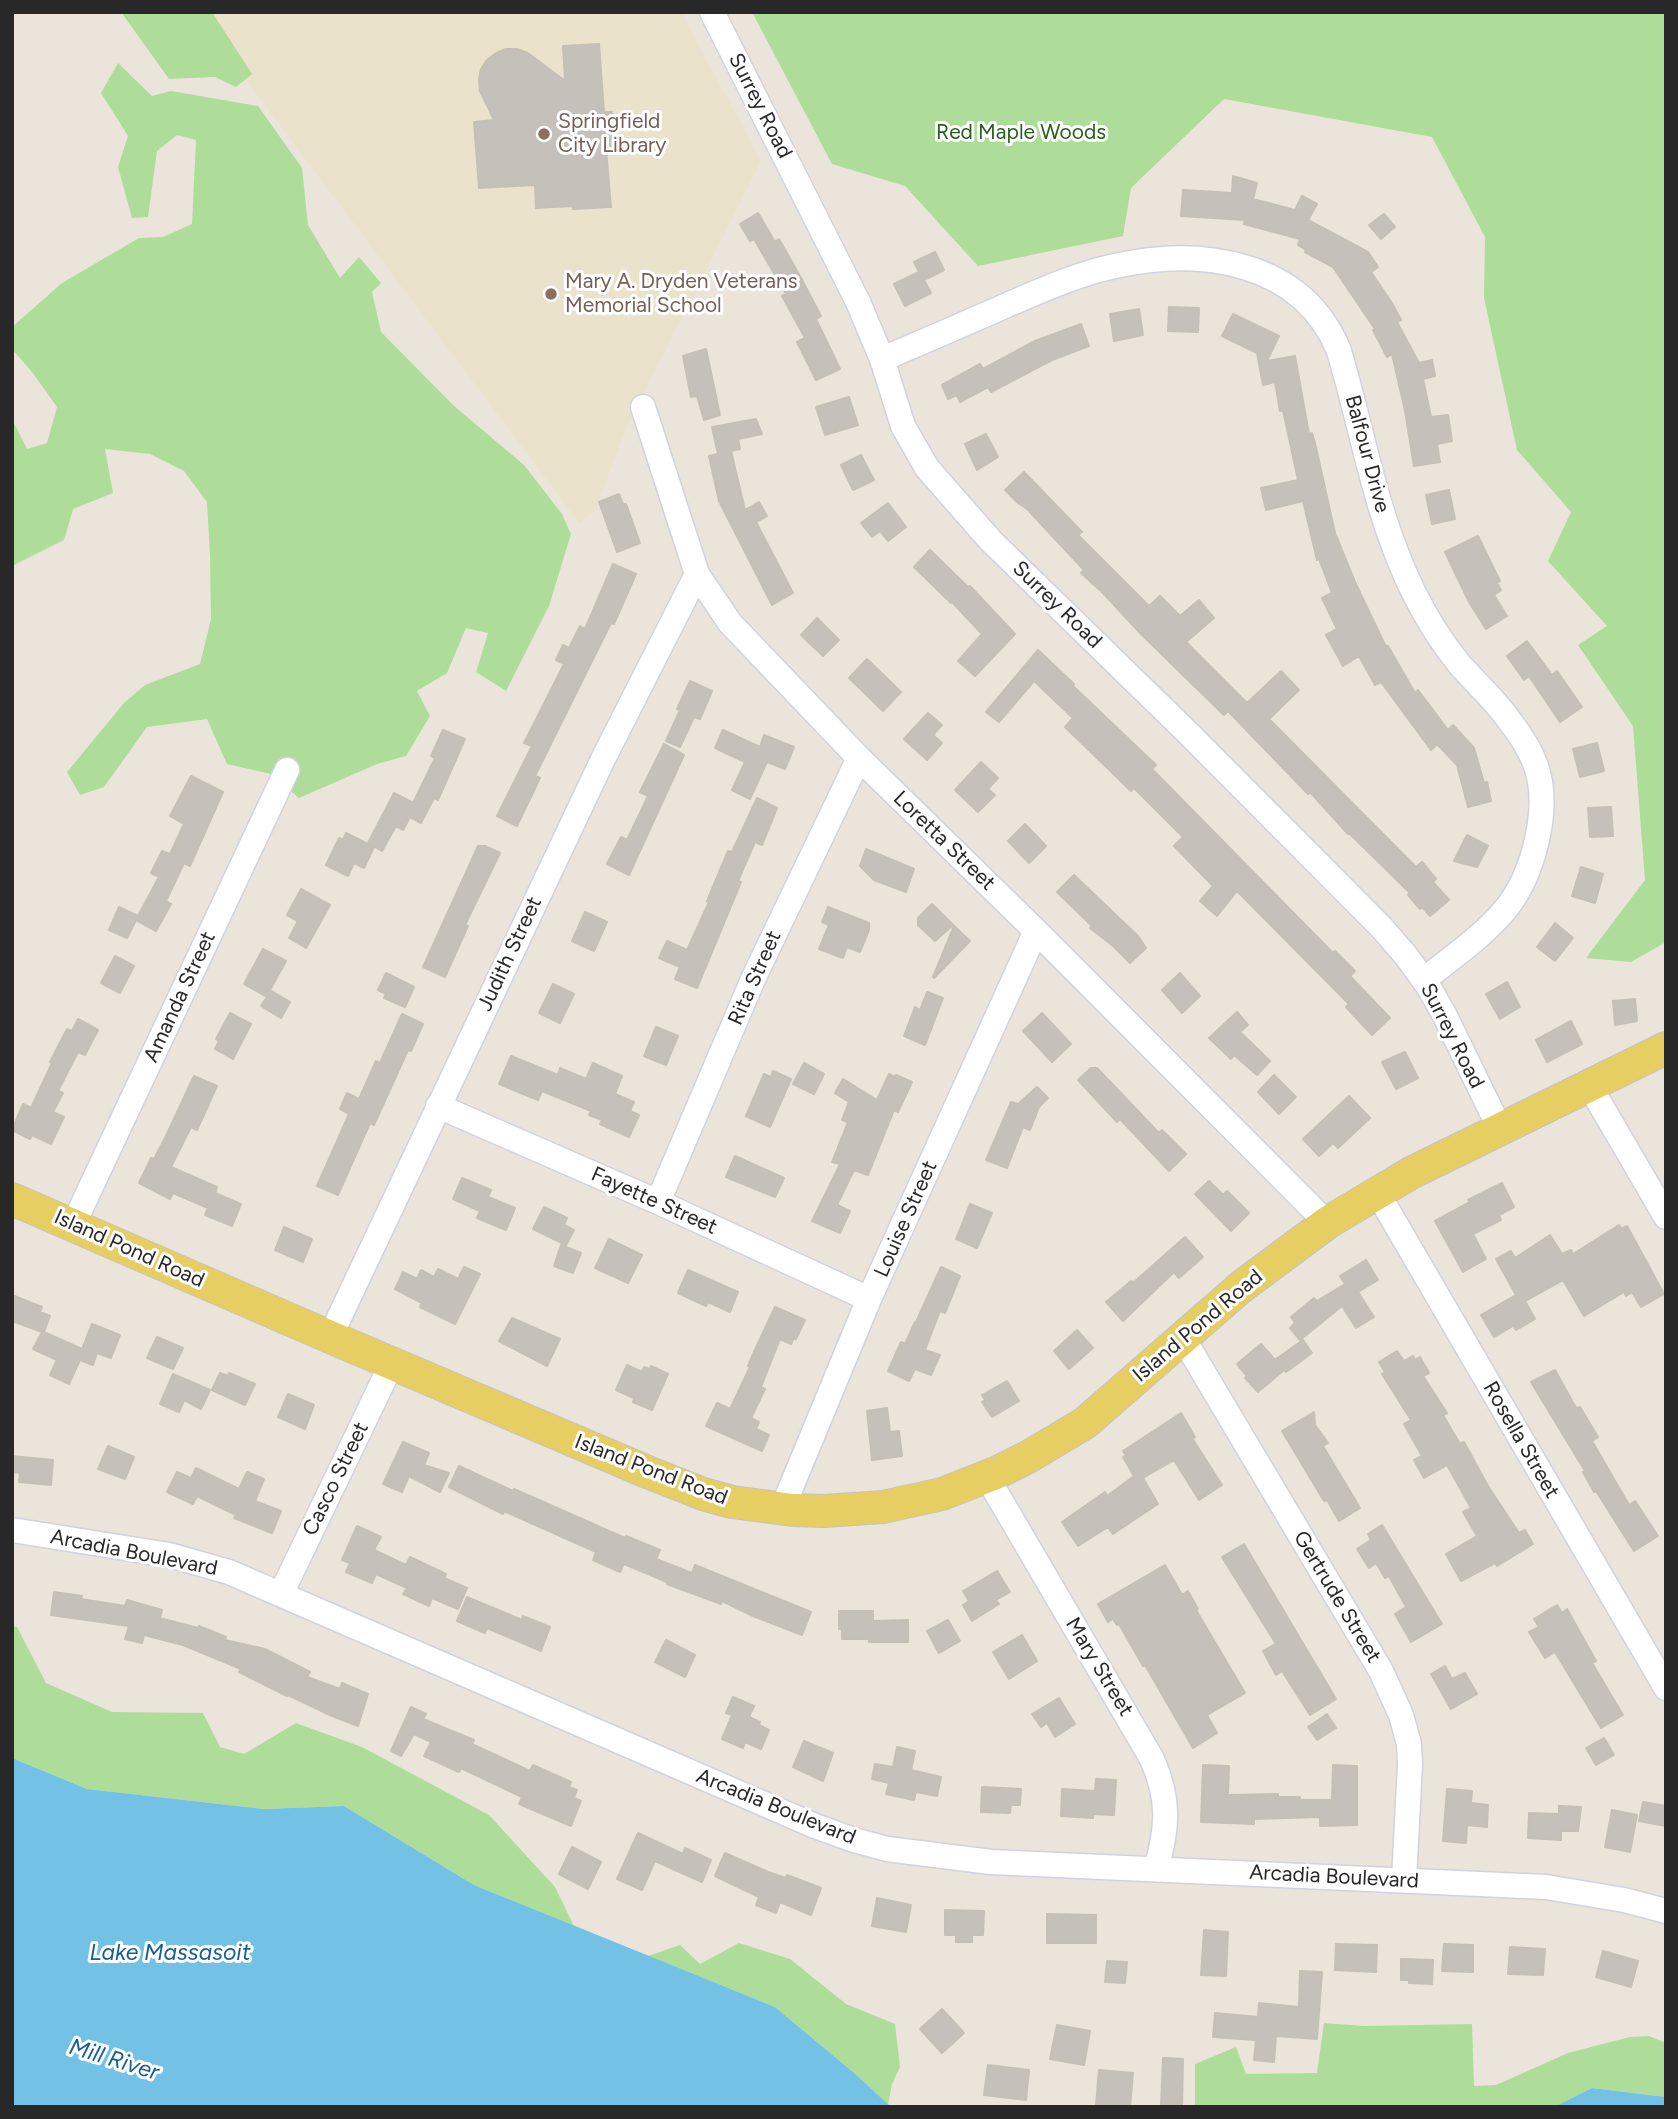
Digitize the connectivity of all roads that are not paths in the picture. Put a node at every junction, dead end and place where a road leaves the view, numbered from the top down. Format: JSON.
{"nodes":[{"id":1,"x":712,"y":12,"type":"edge"},
{"id":2,"x":882,"y":359,"type":"junction"},
{"id":3,"x":643,"y":407,"type":"dead end"},
{"id":4,"x":697,"y":574,"type":"junction"},
{"id":5,"x":859,"y":758,"type":"junction"},
{"id":6,"x":287,"y":770,"type":"dead end"},
{"id":7,"x":1036,"y":931,"type":"junction"},
{"id":8,"x":1424,"y":980,"type":"junction"},
{"id":9,"x":1666,"y":1048,"type":"edge"},
{"id":10,"x":1589,"y":1086,"type":"junction"},
{"id":11,"x":438,"y":1106,"type":"junction"},
{"id":12,"x":1500,"y":1129,"type":"junction"},
{"id":13,"x":1377,"y":1192,"type":"junction"},
{"id":14,"x":12,"y":1199,"type":"edge"},
{"id":15,"x":658,"y":1202,"type":"junction"},
{"id":16,"x":1666,"y":1217,"type":"edge"},
{"id":17,"x":1327,"y":1223,"type":"junction"},
{"id":18,"x":73,"y":1225,"type":"junction"},
{"id":19,"x":869,"y":1299,"type":"junction"},
{"id":20,"x":330,"y":1337,"type":"junction"},
{"id":21,"x":1183,"y":1338,"type":"junction"},
{"id":22,"x":392,"y":1363,"type":"junction"},
{"id":23,"x":987,"y":1477,"type":"junction"},
{"id":24,"x":782,"y":1509,"type":"junction"},
{"id":25,"x":12,"y":1530,"type":"edge"},
{"id":26,"x":281,"y":1594,"type":"junction"},
{"id":27,"x":1666,"y":1688,"type":"edge"},
{"id":28,"x":1156,"y":1869,"type":"junction"},
{"id":29,"x":1404,"y":1880,"type":"junction"},
{"id":30,"x":1666,"y":1911,"type":"edge"}],
"edges":[{"from":1,"to":2,"type":"street","name":"Surrey Road"},
{"from":2,"to":8,"type":"street","name":"Surrey Road"},
{"from":2,"to":8,"type":"street","name":"Balfour Drive"},
{"from":3,"to":4,"type":"street","name":"Loretta Street"},
{"from":4,"to":5,"type":"street","name":"Loretta Street"},
{"from":4,"to":11,"type":"street","name":"Judith Street"},
{"from":5,"to":7,"type":"street","name":"Loretta Street"},
{"from":5,"to":15,"type":"street","name":"Rita Street"},
{"from":6,"to":18,"type":"street","name":"Amanda Street"},
{"from":7,"to":17,"type":"street","name":"Loretta Street"},
{"from":7,"to":19,"type":"street","name":"Louise Street"},
{"from":8,"to":12,"type":"street","name":"Surrey Road"},
{"from":9,"to":10,"type":"main road","name":"Island Pond Road"},
{"from":10,"to":12,"type":"main road","name":"Island Pond Road"},
{"from":10,"to":16,"type":"street"},
{"from":11,"to":15,"type":"street","name":"Fayette Street"},
{"from":11,"to":20,"type":"street","name":"Judith Street"},
{"from":12,"to":13,"type":"main road","name":"Island Pond Road"},
{"from":13,"to":17,"type":"main road","name":"Island Pond Road"},
{"from":13,"to":27,"type":"street","name":"Rosella Street"},
{"from":14,"to":18,"type":"main road","name":"Island Pond Road"},
{"from":15,"to":19,"type":"street","name":"Fayette Street"},
{"from":17,"to":21,"type":"main road","name":"Island Pond Road"},
{"from":18,"to":20,"type":"main road","name":"Island Pond Road"},
{"from":19,"to":24,"type":"street","name":"Louise Street"},
{"from":20,"to":22,"type":"main road","name":"Island Pond Road"},
{"from":21,"to":23,"type":"main road","name":"Island Pond Road"},
{"from":21,"to":29,"type":"street","name":"Gertrude Street"},
{"from":22,"to":24,"type":"main road","name":"Island Pond Road"},
{"from":22,"to":26,"type":"street","name":"Casco Street"},
{"from":23,"to":24,"type":"main road","name":"Island Pond Road"},
{"from":23,"to":28,"type":"street","name":"Mary Street"},
{"from":25,"to":26,"type":"street","name":"Arcadia Boulevard"},
{"from":26,"to":28,"type":"street","name":"Arcadia Boulevard"},
{"from":28,"to":29,"type":"street","name":"Arcadia Boulevard"},
{"from":29,"to":30,"type":"street","name":"Arcadia Boulevard"}]}
